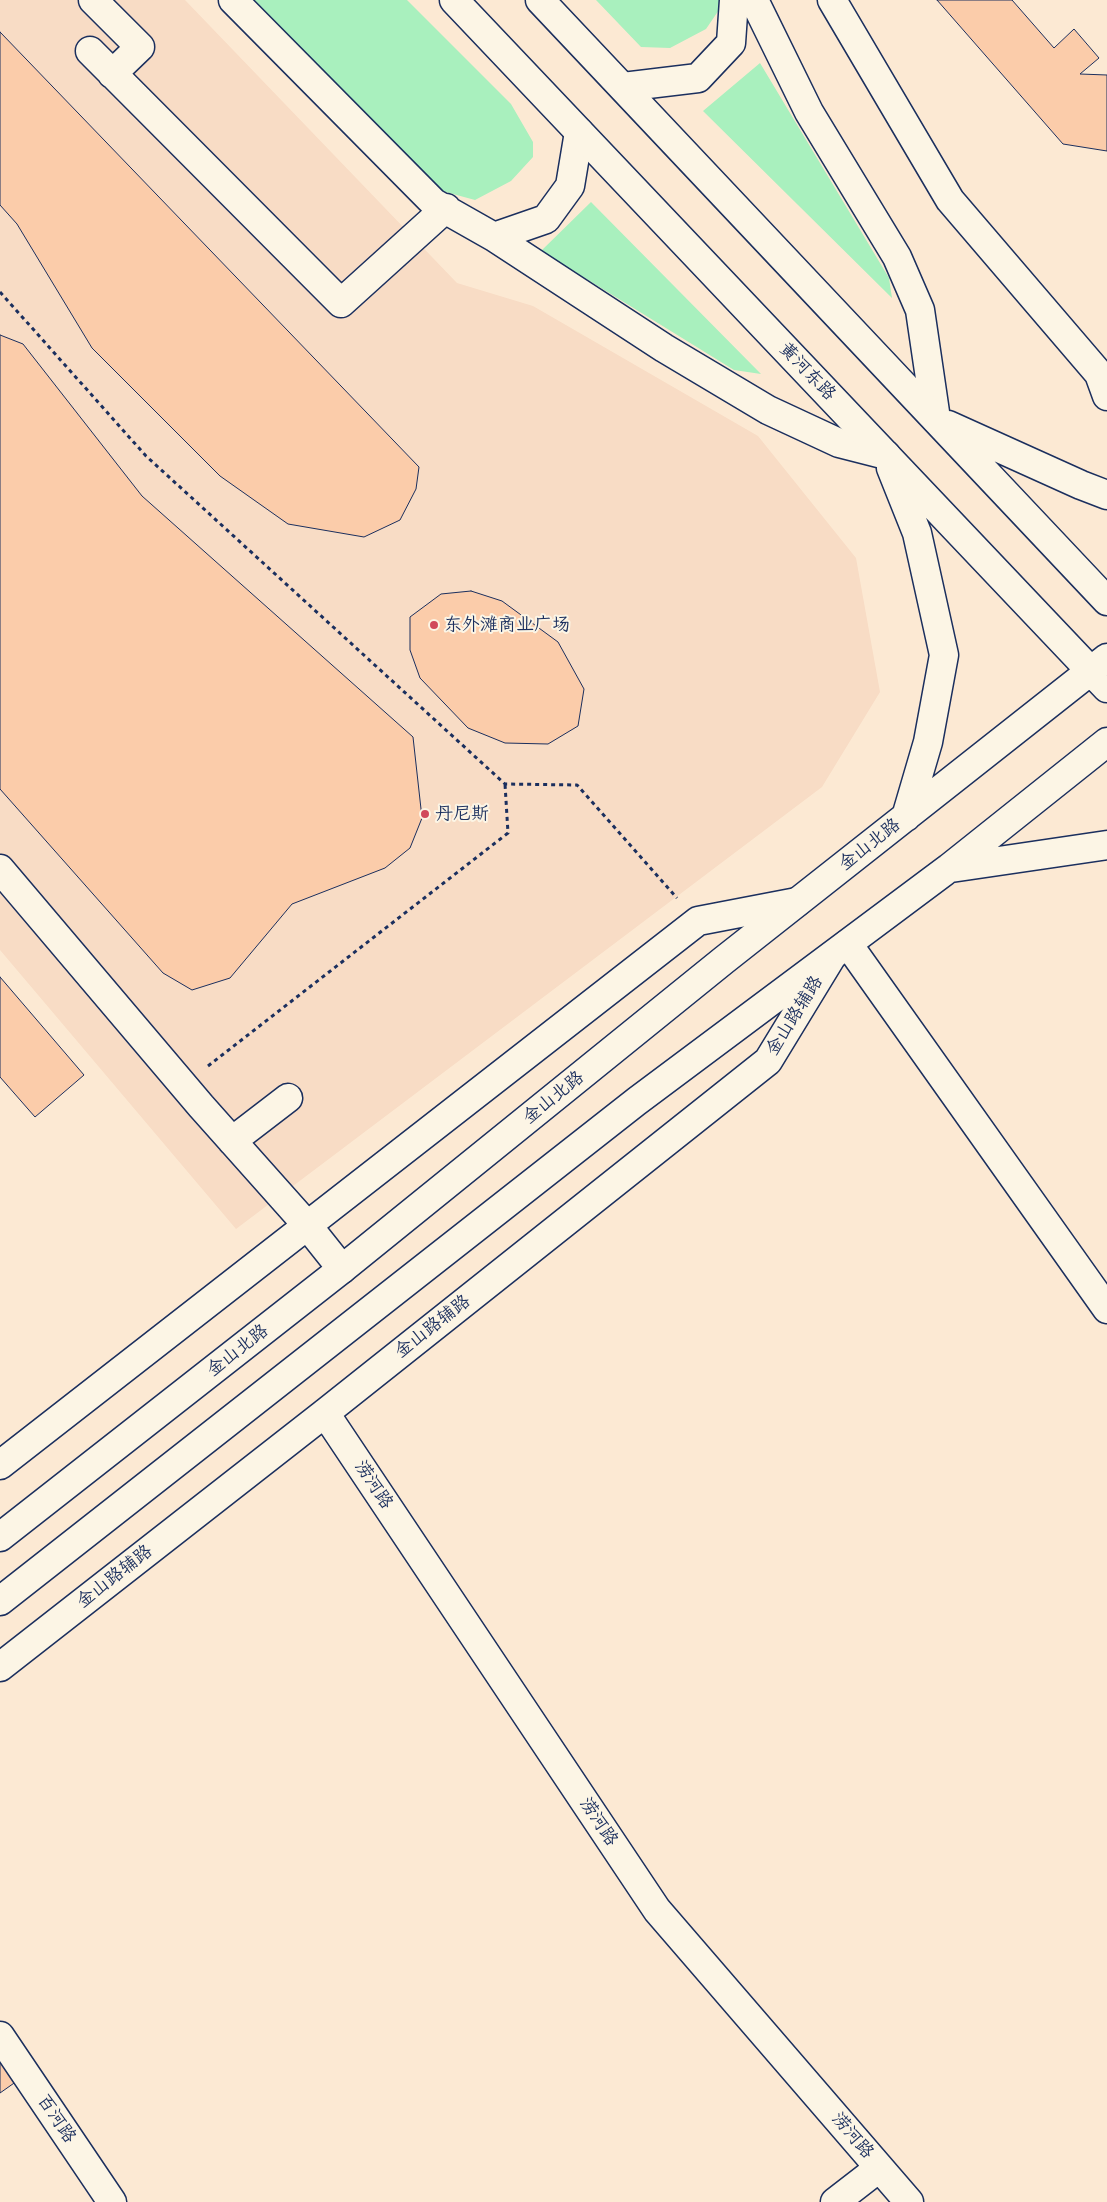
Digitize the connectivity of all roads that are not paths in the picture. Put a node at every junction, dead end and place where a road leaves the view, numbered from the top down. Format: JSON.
{"nodes":[{"id":1,"x":94,"y":0,"type":"edge"},
{"id":2,"x":232,"y":0,"type":"edge"},
{"id":3,"x":454,"y":0,"type":"edge"},
{"id":4,"x":540,"y":0,"type":"edge"},
{"id":5,"x":734,"y":0,"type":"edge"},
{"id":6,"x":754,"y":0,"type":"edge"},
{"id":7,"x":832,"y":0,"type":"edge"},
{"id":8,"x":90,"y":51,"type":"dead end"},
{"id":9,"x":112,"y":74,"type":"junction"},
{"id":10,"x":622,"y":87,"type":"junction"},
{"id":11,"x":579,"y":132,"type":"junction"},
{"id":12,"x":446,"y":208,"type":"junction"},
{"id":13,"x":494,"y":237,"type":"junction"},
{"id":14,"x":1104,"y":379,"type":"edge"},
{"id":15,"x":936,"y":420,"type":"junction"},
{"id":16,"x":886,"y":455,"type":"junction"},
{"id":17,"x":1107,"y":495,"type":"edge"},
{"id":18,"x":1107,"y":601,"type":"edge"},
{"id":19,"x":1102,"y":672,"type":"edge"},
{"id":20,"x":1107,"y":742,"type":"edge"},
{"id":21,"x":906,"y":817,"type":"junction"},
{"id":22,"x":1107,"y":845,"type":"edge"},
{"id":23,"x":949,"y":868,"type":"junction"},
{"id":24,"x":0,"y":869,"type":"edge"},
{"id":25,"x":797,"y":902,"type":"junction"},
{"id":26,"x":840,"y":950,"type":"junction"},
{"id":27,"x":288,"y":1098,"type":"dead end"},
{"id":28,"x":232,"y":1142,"type":"junction"},
{"id":29,"x":307,"y":1226,"type":"junction"},
{"id":30,"x":342,"y":1269,"type":"junction"},
{"id":31,"x":1107,"y":1309,"type":"edge"},
{"id":32,"x":325,"y":1413,"type":"junction"},
{"id":33,"x":0,"y":1465,"type":"edge"},
{"id":34,"x":0,"y":1537,"type":"edge"},
{"id":35,"x":0,"y":1601,"type":"edge"},
{"id":36,"x":0,"y":1667,"type":"edge"},
{"id":37,"x":0,"y":2036,"type":"edge"},
{"id":38,"x":879,"y":2168,"type":"junction"},
{"id":39,"x":112,"y":2202,"type":"edge"},
{"id":40,"x":835,"y":2202,"type":"edge"},
{"id":41,"x":909,"y":2202,"type":"edge"}],
"edges":[{"from":1,"to":9,"type":"street"},
{"from":2,"to":12,"type":"street"},
{"from":3,"to":11,"type":"street","name":"黄河东路"},
{"from":4,"to":10,"type":"street"},
{"from":5,"to":10,"type":"street"},
{"from":6,"to":15,"type":"street"},
{"from":7,"to":14,"type":"street"},
{"from":8,"to":9,"type":"street"},
{"from":9,"to":12,"type":"street"},
{"from":10,"to":15,"type":"street"},
{"from":11,"to":13,"type":"street"},
{"from":11,"to":16,"type":"street","name":"黄河东路"},
{"from":12,"to":13,"type":"street"},
{"from":13,"to":16,"type":"street"},
{"from":15,"to":17,"type":"street"},
{"from":15,"to":18,"type":"street"},
{"from":16,"to":19,"type":"street","name":"黄河东路"},
{"from":16,"to":21,"type":"street"},
{"from":19,"to":21,"type":"street","name":"金山北路"},
{"from":20,"to":23,"type":"street"},
{"from":21,"to":25,"type":"street","name":"金山北路"},
{"from":22,"to":23,"type":"street"},
{"from":23,"to":26,"type":"street"},
{"from":24,"to":28,"type":"street"},
{"from":25,"to":29,"type":"street"},
{"from":25,"to":30,"type":"street","name":"金山北路"},
{"from":26,"to":31,"type":"street"},
{"from":26,"to":32,"type":"street","name":"金山路辅路"},
{"from":26,"to":35,"type":"street"},
{"from":27,"to":28,"type":"street"},
{"from":28,"to":29,"type":"street"},
{"from":29,"to":30,"type":"street"},
{"from":29,"to":33,"type":"street"},
{"from":30,"to":34,"type":"street","name":"金山北路"},
{"from":32,"to":36,"type":"street","name":"金山路辅路"},
{"from":32,"to":38,"type":"street","name":"涝河路"},
{"from":37,"to":39,"type":"street","name":"百河路"},
{"from":38,"to":40,"type":"street"},
{"from":38,"to":41,"type":"street","name":"涝河路"}]}
